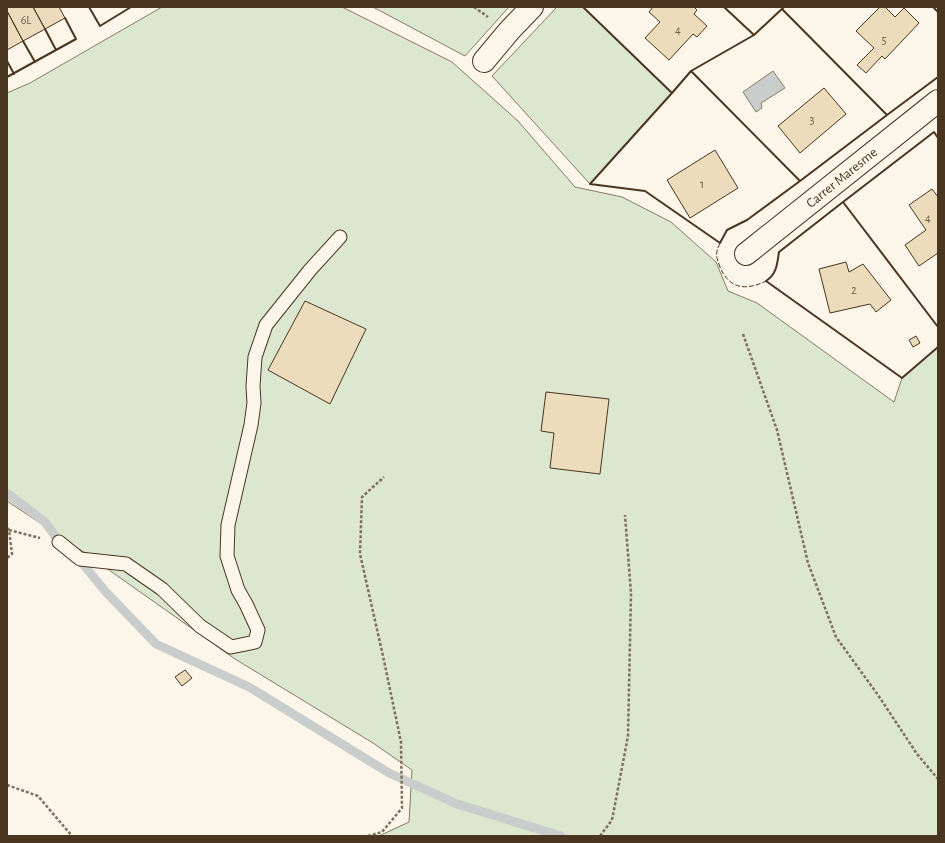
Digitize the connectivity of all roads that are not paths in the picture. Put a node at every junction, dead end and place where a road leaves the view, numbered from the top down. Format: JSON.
{"nodes":[{"id":1,"x":532,"y":7,"type":"edge"},
{"id":2,"x":484,"y":61,"type":"dead end"},
{"id":3,"x":938,"y":101,"type":"edge"},
{"id":4,"x":340,"y":237,"type":"dead end"},
{"id":5,"x":746,"y":254,"type":"dead end"},
{"id":6,"x":59,"y":542,"type":"road end"}],
"edges":[{"from":1,"to":2,"type":"street"},
{"from":3,"to":5,"type":"street","name":"Carrer Maresme"},
{"from":4,"to":6,"type":"lane"}]}
